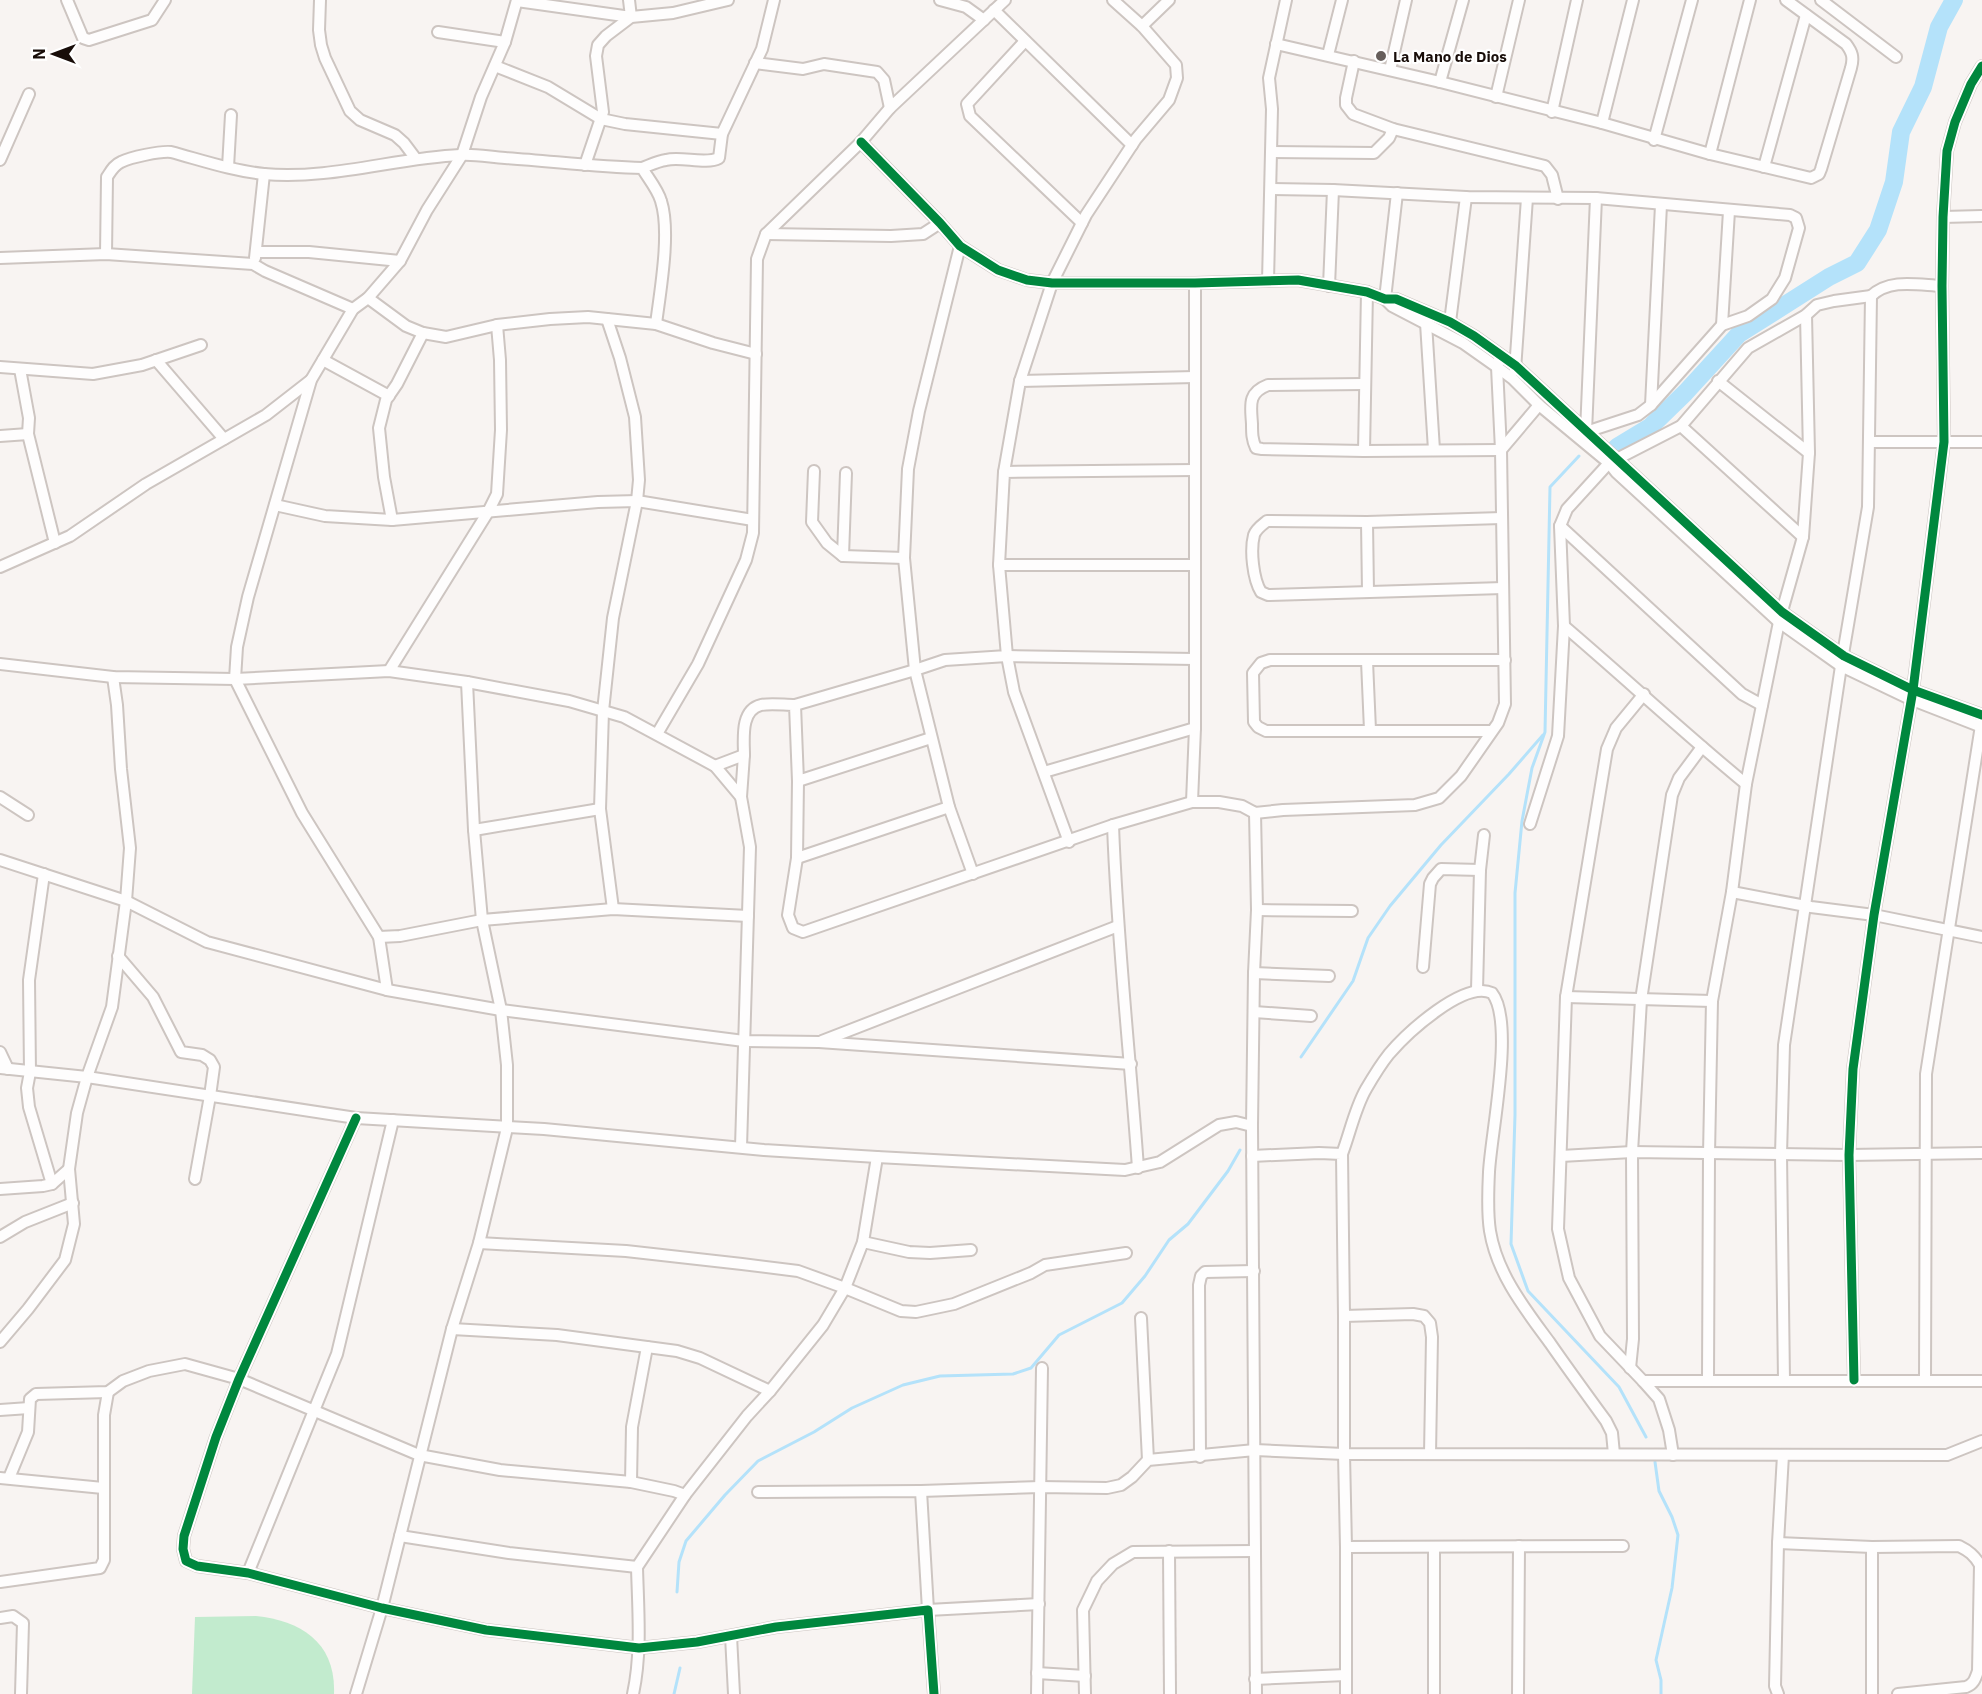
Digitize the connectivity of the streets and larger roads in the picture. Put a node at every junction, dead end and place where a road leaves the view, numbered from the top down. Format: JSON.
{"nodes":[{"id":1,"x":67,"y":0,"type":"edge"},
{"id":2,"x":165,"y":0,"type":"edge"},
{"id":3,"x":320,"y":0,"type":"edge"},
{"id":4,"x":517,"y":0,"type":"edge"},
{"id":5,"x":629,"y":0,"type":"edge"},
{"id":6,"x":728,"y":0,"type":"edge"},
{"id":7,"x":774,"y":0,"type":"edge"},
{"id":8,"x":940,"y":0,"type":"edge"},
{"id":9,"x":1005,"y":0,"type":"edge"},
{"id":10,"x":1113,"y":0,"type":"edge"},
{"id":11,"x":1169,"y":0,"type":"edge"},
{"id":12,"x":1286,"y":0,"type":"edge"},
{"id":13,"x":1342,"y":0,"type":"edge"},
{"id":14,"x":1406,"y":0,"type":"edge"},
{"id":15,"x":1463,"y":0,"type":"edge"},
{"id":16,"x":1519,"y":0,"type":"edge"},
{"id":17,"x":1577,"y":0,"type":"edge"},
{"id":18,"x":1633,"y":0,"type":"edge"},
{"id":19,"x":1692,"y":0,"type":"edge"},
{"id":20,"x":1750,"y":0,"type":"edge"},
{"id":21,"x":1786,"y":0,"type":"edge"},
{"id":22,"x":1821,"y":0,"type":"edge"},
{"id":23,"x":994,"y":10,"type":"junction"},
{"id":24,"x":1806,"y":15,"type":"junction"},
{"id":25,"x":631,"y":17,"type":"junction"},
{"id":26,"x":984,"y":20,"type":"junction"},
{"id":27,"x":1143,"y":26,"type":"junction"},
{"id":28,"x":438,"y":32,"type":"dead end"},
{"id":29,"x":1025,"y":41,"type":"junction"},
{"id":30,"x":505,"y":42,"type":"junction"},
{"id":31,"x":1275,"y":44,"type":"junction"},
{"id":32,"x":1328,"y":55,"type":"junction"},
{"id":33,"x":1896,"y":57,"type":"dead end"},
{"id":34,"x":1354,"y":61,"type":"junction"},
{"id":35,"x":755,"y":63,"type":"junction"},
{"id":36,"x":495,"y":66,"type":"junction"},
{"id":37,"x":1982,"y":66,"type":"edge"},
{"id":38,"x":1390,"y":70,"type":"junction"},
{"id":39,"x":1440,"y":82,"type":"junction"},
{"id":40,"x":29,"y":94,"type":"dead end"},
{"id":41,"x":1496,"y":97,"type":"junction"},
{"id":42,"x":890,"y":108,"type":"junction"},
{"id":43,"x":1552,"y":112,"type":"junction"},
{"id":44,"x":231,"y":115,"type":"dead end"},
{"id":45,"x":601,"y":119,"type":"junction"},
{"id":46,"x":1602,"y":123,"type":"junction"},
{"id":47,"x":1393,"y":129,"type":"junction"},
{"id":48,"x":722,"y":134,"type":"junction"},
{"id":49,"x":1654,"y":140,"type":"junction"},
{"id":50,"x":861,"y":142,"type":"junction"},
{"id":51,"x":1132,"y":146,"type":"junction"},
{"id":52,"x":1272,"y":152,"type":"junction"},
{"id":53,"x":1710,"y":154,"type":"junction"},
{"id":54,"x":462,"y":155,"type":"junction"},
{"id":55,"x":416,"y":159,"type":"junction"},
{"id":56,"x":0,"y":160,"type":"edge"},
{"id":57,"x":585,"y":165,"type":"junction"},
{"id":58,"x":228,"y":167,"type":"junction"},
{"id":59,"x":1764,"y":167,"type":"junction"},
{"id":60,"x":642,"y":168,"type":"junction"},
{"id":61,"x":264,"y":174,"type":"junction"},
{"id":62,"x":1272,"y":189,"type":"junction"},
{"id":63,"x":1333,"y":190,"type":"junction"},
{"id":64,"x":1397,"y":193,"type":"junction"},
{"id":65,"x":1466,"y":197,"type":"junction"},
{"id":66,"x":1527,"y":198,"type":"junction"},
{"id":67,"x":1596,"y":198,"type":"junction"},
{"id":68,"x":1558,"y":199,"type":"junction"},
{"id":69,"x":1661,"y":205,"type":"junction"},
{"id":70,"x":1729,"y":211,"type":"junction"},
{"id":71,"x":1982,"y":216,"type":"edge"},
{"id":72,"x":1943,"y":217,"type":"junction"},
{"id":73,"x":940,"y":223,"type":"junction"},
{"id":74,"x":1082,"y":223,"type":"junction"},
{"id":75,"x":766,"y":234,"type":"junction"},
{"id":76,"x":960,"y":246,"type":"junction"},
{"id":77,"x":257,"y":252,"type":"junction"},
{"id":78,"x":106,"y":254,"type":"junction"},
{"id":79,"x":0,"y":258,"type":"edge"},
{"id":80,"x":400,"y":261,"type":"junction"},
{"id":81,"x":253,"y":264,"type":"junction"},
{"id":82,"x":1268,"y":281,"type":"junction"},
{"id":83,"x":1053,"y":283,"type":"junction"},
{"id":84,"x":1195,"y":283,"type":"junction"},
{"id":85,"x":1329,"y":285,"type":"junction"},
{"id":86,"x":1942,"y":286,"type":"junction"},
{"id":87,"x":1367,"y":292,"type":"junction"},
{"id":88,"x":1871,"y":296,"type":"junction"},
{"id":89,"x":368,"y":298,"type":"junction"},
{"id":90,"x":1385,"y":299,"type":"junction"},
{"id":91,"x":353,"y":309,"type":"junction"},
{"id":92,"x":1806,"y":315,"type":"junction"},
{"id":93,"x":1428,"y":318,"type":"junction"},
{"id":94,"x":607,"y":320,"type":"junction"},
{"id":95,"x":1450,"y":322,"type":"junction"},
{"id":96,"x":656,"y":324,"type":"junction"},
{"id":97,"x":497,"y":325,"type":"junction"},
{"id":98,"x":1722,"y":325,"type":"junction"},
{"id":99,"x":423,"y":333,"type":"junction"},
{"id":100,"x":201,"y":345,"type":"dead end"},
{"id":101,"x":756,"y":354,"type":"junction"},
{"id":102,"x":156,"y":360,"type":"junction"},
{"id":103,"x":323,"y":360,"type":"junction"},
{"id":104,"x":1499,"y":362,"type":"junction"},
{"id":105,"x":1516,"y":366,"type":"junction"},
{"id":106,"x":0,"y":368,"type":"edge"},
{"id":107,"x":20,"y":369,"type":"junction"},
{"id":108,"x":1195,"y":377,"type":"junction"},
{"id":109,"x":1513,"y":379,"type":"junction"},
{"id":110,"x":311,"y":380,"type":"junction"},
{"id":111,"x":1020,"y":381,"type":"junction"},
{"id":112,"x":1718,"y":381,"type":"junction"},
{"id":113,"x":1364,"y":384,"type":"junction"},
{"id":114,"x":389,"y":396,"type":"junction"},
{"id":115,"x":1539,"y":405,"type":"junction"},
{"id":116,"x":1651,"y":405,"type":"junction"},
{"id":117,"x":1681,"y":426,"type":"junction"},
{"id":118,"x":28,"y":434,"type":"junction"},
{"id":119,"x":0,"y":436,"type":"edge"},
{"id":120,"x":1583,"y":436,"type":"junction"},
{"id":121,"x":224,"y":439,"type":"junction"},
{"id":122,"x":1870,"y":442,"type":"junction"},
{"id":123,"x":1944,"y":442,"type":"junction"},
{"id":124,"x":1982,"y":442,"type":"edge"},
{"id":125,"x":1434,"y":450,"type":"junction"},
{"id":126,"x":1502,"y":450,"type":"junction"},
{"id":127,"x":1364,"y":451,"type":"junction"},
{"id":128,"x":1809,"y":453,"type":"junction"},
{"id":129,"x":1614,"y":461,"type":"junction"},
{"id":130,"x":1195,"y":470,"type":"junction"},
{"id":131,"x":814,"y":471,"type":"dead end"},
{"id":132,"x":1004,"y":472,"type":"junction"},
{"id":133,"x":846,"y":473,"type":"dead end"},
{"id":134,"x":637,"y":501,"type":"junction"},
{"id":135,"x":275,"y":505,"type":"junction"},
{"id":136,"x":488,"y":512,"type":"junction"},
{"id":137,"x":1502,"y":518,"type":"junction"},
{"id":138,"x":393,"y":520,"type":"junction"},
{"id":139,"x":753,"y":520,"type":"junction"},
{"id":140,"x":1367,"y":522,"type":"junction"},
{"id":141,"x":1560,"y":526,"type":"junction"},
{"id":142,"x":1803,"y":537,"type":"junction"},
{"id":143,"x":55,"y":543,"type":"junction"},
{"id":144,"x":843,"y":556,"type":"junction"},
{"id":145,"x":904,"y":558,"type":"junction"},
{"id":146,"x":999,"y":565,"type":"junction"},
{"id":147,"x":1195,"y":565,"type":"junction"},
{"id":148,"x":0,"y":567,"type":"edge"},
{"id":149,"x":1503,"y":588,"type":"junction"},
{"id":150,"x":1368,"y":592,"type":"junction"},
{"id":151,"x":1781,"y":617,"type":"junction"},
{"id":152,"x":1564,"y":626,"type":"junction"},
{"id":153,"x":1007,"y":656,"type":"junction"},
{"id":154,"x":1195,"y":659,"type":"junction"},
{"id":155,"x":1504,"y":660,"type":"junction"},
{"id":156,"x":1367,"y":661,"type":"junction"},
{"id":157,"x":1842,"y":661,"type":"junction"},
{"id":158,"x":0,"y":664,"type":"edge"},
{"id":159,"x":915,"y":670,"type":"junction"},
{"id":160,"x":389,"y":671,"type":"junction"},
{"id":161,"x":112,"y":677,"type":"junction"},
{"id":162,"x":235,"y":680,"type":"junction"},
{"id":163,"x":467,"y":682,"type":"junction"},
{"id":164,"x":1644,"y":694,"type":"junction"},
{"id":165,"x":1911,"y":694,"type":"junction"},
{"id":166,"x":795,"y":705,"type":"junction"},
{"id":167,"x":1762,"y":705,"type":"junction"},
{"id":168,"x":603,"y":711,"type":"junction"},
{"id":169,"x":1982,"y":722,"type":"edge"},
{"id":170,"x":1195,"y":728,"type":"junction"},
{"id":171,"x":1370,"y":730,"type":"junction"},
{"id":172,"x":1491,"y":731,"type":"junction"},
{"id":173,"x":657,"y":734,"type":"junction"},
{"id":174,"x":931,"y":738,"type":"junction"},
{"id":175,"x":1702,"y":747,"type":"junction"},
{"id":176,"x":744,"y":755,"type":"junction"},
{"id":177,"x":715,"y":766,"type":"junction"},
{"id":178,"x":1044,"y":772,"type":"junction"},
{"id":179,"x":798,"y":782,"type":"junction"},
{"id":180,"x":1746,"y":784,"type":"junction"},
{"id":181,"x":0,"y":796,"type":"edge"},
{"id":182,"x":741,"y":796,"type":"junction"},
{"id":183,"x":1192,"y":802,"type":"junction"},
{"id":184,"x":949,"y":807,"type":"junction"},
{"id":185,"x":600,"y":809,"type":"junction"},
{"id":186,"x":1255,"y":813,"type":"junction"},
{"id":187,"x":28,"y":815,"type":"dead end"},
{"id":188,"x":1530,"y":824,"type":"dead end"},
{"id":189,"x":1113,"y":825,"type":"junction"},
{"id":190,"x":474,"y":830,"type":"junction"},
{"id":191,"x":1484,"y":835,"type":"dead end"},
{"id":192,"x":1069,"y":842,"type":"junction"},
{"id":193,"x":797,"y":858,"type":"junction"},
{"id":194,"x":0,"y":860,"type":"edge"},
{"id":195,"x":1480,"y":870,"type":"junction"},
{"id":196,"x":44,"y":874,"type":"junction"},
{"id":197,"x":974,"y":874,"type":"junction"},
{"id":198,"x":1732,"y":892,"type":"junction"},
{"id":199,"x":126,"y":901,"type":"junction"},
{"id":200,"x":1805,"y":906,"type":"junction"},
{"id":201,"x":613,"y":909,"type":"junction"},
{"id":202,"x":1257,"y":910,"type":"junction"},
{"id":203,"x":1352,"y":911,"type":"dead end"},
{"id":204,"x":1875,"y":915,"type":"junction"},
{"id":205,"x":748,"y":916,"type":"junction"},
{"id":206,"x":482,"y":920,"type":"junction"},
{"id":207,"x":1118,"y":926,"type":"junction"},
{"id":208,"x":1947,"y":931,"type":"junction"},
{"id":209,"x":379,"y":938,"type":"junction"},
{"id":210,"x":1982,"y":938,"type":"edge"},
{"id":211,"x":118,"y":956,"type":"junction"},
{"id":212,"x":1423,"y":967,"type":"dead end"},
{"id":213,"x":1254,"y":973,"type":"junction"},
{"id":214,"x":1329,"y":976,"type":"dead end"},
{"id":215,"x":387,"y":990,"type":"junction"},
{"id":216,"x":1477,"y":990,"type":"junction"},
{"id":217,"x":1566,"y":997,"type":"junction"},
{"id":218,"x":1641,"y":1000,"type":"junction"},
{"id":219,"x":1712,"y":1001,"type":"junction"},
{"id":220,"x":501,"y":1011,"type":"junction"},
{"id":221,"x":1254,"y":1012,"type":"junction"},
{"id":222,"x":1311,"y":1016,"type":"dead end"},
{"id":223,"x":744,"y":1041,"type":"junction"},
{"id":224,"x":819,"y":1042,"type":"junction"},
{"id":225,"x":0,"y":1052,"type":"edge"},
{"id":226,"x":1131,"y":1064,"type":"junction"},
{"id":227,"x":4,"y":1069,"type":"edge"},
{"id":228,"x":30,"y":1072,"type":"junction"},
{"id":229,"x":87,"y":1077,"type":"junction"},
{"id":230,"x":210,"y":1096,"type":"junction"},
{"id":231,"x":356,"y":1118,"type":"junction"},
{"id":232,"x":393,"y":1120,"type":"junction"},
{"id":233,"x":1252,"y":1126,"type":"junction"},
{"id":234,"x":507,"y":1128,"type":"junction"},
{"id":235,"x":741,"y":1147,"type":"junction"},
{"id":236,"x":1632,"y":1152,"type":"junction"},
{"id":237,"x":1925,"y":1153,"type":"junction"},
{"id":238,"x":1982,"y":1153,"type":"edge"},
{"id":239,"x":1342,"y":1154,"type":"junction"},
{"id":240,"x":1709,"y":1154,"type":"junction"},
{"id":241,"x":1781,"y":1154,"type":"junction"},
{"id":242,"x":1849,"y":1155,"type":"junction"},
{"id":243,"x":1252,"y":1156,"type":"junction"},
{"id":244,"x":1560,"y":1156,"type":"junction"},
{"id":245,"x":877,"y":1157,"type":"junction"},
{"id":246,"x":1138,"y":1168,"type":"junction"},
{"id":247,"x":69,"y":1169,"type":"junction"},
{"id":248,"x":195,"y":1179,"type":"dead end"},
{"id":249,"x":51,"y":1184,"type":"junction"},
{"id":250,"x":0,"y":1189,"type":"edge"},
{"id":251,"x":73,"y":1203,"type":"junction"},
{"id":252,"x":0,"y":1237,"type":"edge"},
{"id":253,"x":863,"y":1242,"type":"junction"},
{"id":254,"x":478,"y":1243,"type":"junction"},
{"id":255,"x":971,"y":1250,"type":"dead end"},
{"id":256,"x":1126,"y":1253,"type":"dead end"},
{"id":257,"x":1254,"y":1271,"type":"junction"},
{"id":258,"x":845,"y":1288,"type":"junction"},
{"id":259,"x":1344,"y":1316,"type":"junction"},
{"id":260,"x":1141,"y":1318,"type":"dead end"},
{"id":261,"x":452,"y":1329,"type":"junction"},
{"id":262,"x":0,"y":1342,"type":"edge"},
{"id":263,"x":647,"y":1347,"type":"junction"},
{"id":264,"x":1042,"y":1368,"type":"dead end"},
{"id":265,"x":1630,"y":1368,"type":"junction"},
{"id":266,"x":240,"y":1379,"type":"junction"},
{"id":267,"x":1708,"y":1380,"type":"junction"},
{"id":268,"x":1784,"y":1380,"type":"junction"},
{"id":269,"x":1854,"y":1380,"type":"junction"},
{"id":270,"x":1925,"y":1380,"type":"junction"},
{"id":271,"x":1643,"y":1381,"type":"junction"},
{"id":272,"x":1982,"y":1381,"type":"edge"},
{"id":273,"x":770,"y":1391,"type":"junction"},
{"id":274,"x":108,"y":1392,"type":"junction"},
{"id":275,"x":29,"y":1408,"type":"junction"},
{"id":276,"x":0,"y":1410,"type":"edge"},
{"id":277,"x":314,"y":1412,"type":"junction"},
{"id":278,"x":1981,"y":1441,"type":"edge"},
{"id":279,"x":1255,"y":1450,"type":"junction"},
{"id":280,"x":1344,"y":1454,"type":"junction"},
{"id":281,"x":1430,"y":1454,"type":"junction"},
{"id":282,"x":1614,"y":1454,"type":"junction"},
{"id":283,"x":419,"y":1455,"type":"junction"},
{"id":284,"x":1673,"y":1455,"type":"junction"},
{"id":285,"x":1783,"y":1455,"type":"junction"},
{"id":286,"x":1200,"y":1457,"type":"junction"},
{"id":287,"x":1148,"y":1460,"type":"junction"},
{"id":288,"x":5,"y":1478,"type":"edge"},
{"id":289,"x":631,"y":1482,"type":"junction"},
{"id":290,"x":1040,"y":1487,"type":"junction"},
{"id":291,"x":103,"y":1488,"type":"junction"},
{"id":292,"x":921,"y":1491,"type":"junction"},
{"id":293,"x":758,"y":1492,"type":"dead end"},
{"id":294,"x":685,"y":1495,"type":"junction"},
{"id":295,"x":400,"y":1536,"type":"junction"},
{"id":296,"x":1778,"y":1543,"type":"junction"},
{"id":297,"x":1519,"y":1546,"type":"junction"},
{"id":298,"x":1623,"y":1546,"type":"dead end"},
{"id":299,"x":1346,"y":1547,"type":"junction"},
{"id":300,"x":1434,"y":1547,"type":"junction"},
{"id":301,"x":1872,"y":1547,"type":"junction"},
{"id":302,"x":1169,"y":1551,"type":"junction"},
{"id":303,"x":1254,"y":1551,"type":"junction"},
{"id":304,"x":637,"y":1567,"type":"junction"},
{"id":305,"x":248,"y":1573,"type":"junction"},
{"id":306,"x":0,"y":1582,"type":"edge"},
{"id":307,"x":1039,"y":1604,"type":"junction"},
{"id":308,"x":381,"y":1608,"type":"junction"},
{"id":309,"x":928,"y":1610,"type":"junction"},
{"id":310,"x":0,"y":1618,"type":"edge"},
{"id":311,"x":731,"y":1636,"type":"junction"},
{"id":312,"x":639,"y":1648,"type":"junction"},
{"id":313,"x":1037,"y":1673,"type":"junction"},
{"id":314,"x":1346,"y":1675,"type":"junction"},
{"id":315,"x":1085,"y":1676,"type":"junction"},
{"id":316,"x":1255,"y":1679,"type":"junction"},
{"id":317,"x":21,"y":1694,"type":"edge"},
{"id":318,"x":356,"y":1694,"type":"edge"},
{"id":319,"x":633,"y":1694,"type":"edge"},
{"id":320,"x":734,"y":1694,"type":"edge"},
{"id":321,"x":934,"y":1694,"type":"edge"},
{"id":322,"x":1036,"y":1694,"type":"edge"},
{"id":323,"x":1085,"y":1694,"type":"edge"},
{"id":324,"x":1170,"y":1694,"type":"edge"},
{"id":325,"x":1256,"y":1694,"type":"edge"},
{"id":326,"x":1346,"y":1694,"type":"edge"},
{"id":327,"x":1434,"y":1694,"type":"edge"},
{"id":328,"x":1518,"y":1694,"type":"edge"},
{"id":329,"x":1778,"y":1694,"type":"edge"},
{"id":330,"x":1872,"y":1694,"type":"edge"},
{"id":331,"x":1898,"y":1694,"type":"edge"}],
"edges":[{"from":1,"to":2,"type":"street"},
{"from":3,"to":55,"type":"street"},
{"from":4,"to":25,"type":"street"},
{"from":4,"to":30,"type":"street"},
{"from":5,"to":25,"type":"street"},
{"from":6,"to":25,"type":"street"},
{"from":7,"to":35,"type":"street"},
{"from":8,"to":26,"type":"street"},
{"from":9,"to":23,"type":"street"},
{"from":10,"to":27,"type":"street"},
{"from":11,"to":27,"type":"street"},
{"from":12,"to":31,"type":"street"},
{"from":13,"to":32,"type":"street"},
{"from":14,"to":38,"type":"street"},
{"from":15,"to":39,"type":"street"},
{"from":16,"to":41,"type":"street"},
{"from":17,"to":43,"type":"street"},
{"from":18,"to":46,"type":"street"},
{"from":19,"to":49,"type":"street"},
{"from":20,"to":53,"type":"street"},
{"from":21,"to":24,"type":"street"},
{"from":22,"to":33,"type":"street"},
{"from":23,"to":26,"type":"street"},
{"from":23,"to":29,"type":"street"},
{"from":24,"to":59,"type":"street"},
{"from":24,"to":59,"type":"street"},
{"from":25,"to":45,"type":"street"},
{"from":26,"to":42,"type":"street"},
{"from":27,"to":51,"type":"street"},
{"from":28,"to":30,"type":"street"},
{"from":29,"to":51,"type":"street"},
{"from":29,"to":74,"type":"street"},
{"from":30,"to":36,"type":"street"},
{"from":31,"to":32,"type":"street"},
{"from":31,"to":52,"type":"street"},
{"from":32,"to":34,"type":"street"},
{"from":34,"to":38,"type":"street"},
{"from":34,"to":47,"type":"street"},
{"from":35,"to":42,"type":"street"},
{"from":35,"to":48,"type":"street"},
{"from":36,"to":45,"type":"street"},
{"from":36,"to":54,"type":"street"},
{"from":37,"to":72,"type":"street"},
{"from":38,"to":39,"type":"street"},
{"from":39,"to":41,"type":"street"},
{"from":40,"to":56,"type":"street"},
{"from":41,"to":43,"type":"street"},
{"from":42,"to":50,"type":"street"},
{"from":43,"to":46,"type":"street"},
{"from":44,"to":58,"type":"street"},
{"from":45,"to":48,"type":"street"},
{"from":45,"to":57,"type":"street"},
{"from":46,"to":49,"type":"street"},
{"from":47,"to":52,"type":"street"},
{"from":47,"to":68,"type":"street"},
{"from":48,"to":60,"type":"street"},
{"from":49,"to":53,"type":"street"},
{"from":50,"to":73,"type":"street"},
{"from":50,"to":75,"type":"street"},
{"from":51,"to":74,"type":"street"},
{"from":52,"to":62,"type":"street"},
{"from":53,"to":59,"type":"street"},
{"from":54,"to":55,"type":"street"},
{"from":54,"to":57,"type":"street"},
{"from":54,"to":80,"type":"street"},
{"from":55,"to":61,"type":"street"},
{"from":57,"to":60,"type":"street"},
{"from":58,"to":61,"type":"street"},
{"from":58,"to":78,"type":"street"},
{"from":60,"to":96,"type":"street"},
{"from":61,"to":77,"type":"street"},
{"from":62,"to":63,"type":"street"},
{"from":62,"to":82,"type":"street"},
{"from":63,"to":64,"type":"street"},
{"from":63,"to":85,"type":"street"},
{"from":64,"to":65,"type":"street"},
{"from":64,"to":90,"type":"street"},
{"from":65,"to":66,"type":"street"},
{"from":65,"to":95,"type":"street"},
{"from":66,"to":68,"type":"street"},
{"from":66,"to":105,"type":"street"},
{"from":67,"to":68,"type":"street"},
{"from":67,"to":69,"type":"street"},
{"from":67,"to":120,"type":"street"},
{"from":69,"to":70,"type":"street"},
{"from":69,"to":116,"type":"street"},
{"from":70,"to":98,"type":"street"},
{"from":70,"to":98,"type":"street"},
{"from":71,"to":72,"type":"street"},
{"from":72,"to":86,"type":"street"},
{"from":73,"to":75,"type":"street"},
{"from":73,"to":76,"type":"street"},
{"from":74,"to":83,"type":"street"},
{"from":75,"to":101,"type":"street"},
{"from":76,"to":83,"type":"street"},
{"from":76,"to":145,"type":"street"},
{"from":77,"to":80,"type":"street"},
{"from":77,"to":81,"type":"street"},
{"from":78,"to":79,"type":"street"},
{"from":78,"to":81,"type":"street"},
{"from":80,"to":89,"type":"street"},
{"from":81,"to":91,"type":"street"},
{"from":82,"to":84,"type":"street"},
{"from":82,"to":85,"type":"street"},
{"from":83,"to":84,"type":"street"},
{"from":83,"to":111,"type":"street"},
{"from":84,"to":108,"type":"street"},
{"from":85,"to":87,"type":"street"},
{"from":86,"to":88,"type":"street"},
{"from":86,"to":123,"type":"street"},
{"from":87,"to":90,"type":"street"},
{"from":87,"to":113,"type":"street"},
{"from":88,"to":92,"type":"street"},
{"from":88,"to":122,"type":"street"},
{"from":89,"to":91,"type":"street"},
{"from":89,"to":99,"type":"street"},
{"from":90,"to":93,"type":"street"},
{"from":91,"to":103,"type":"street"},
{"from":92,"to":112,"type":"street"},
{"from":92,"to":128,"type":"street"},
{"from":93,"to":95,"type":"street"},
{"from":93,"to":104,"type":"street"},
{"from":93,"to":125,"type":"street"},
{"from":94,"to":96,"type":"street"},
{"from":94,"to":97,"type":"street"},
{"from":94,"to":134,"type":"street"},
{"from":95,"to":104,"type":"street"},
{"from":96,"to":101,"type":"street"},
{"from":97,"to":99,"type":"street"},
{"from":97,"to":136,"type":"street"},
{"from":98,"to":116,"type":"street"},
{"from":99,"to":114,"type":"street"},
{"from":100,"to":102,"type":"street"},
{"from":101,"to":139,"type":"street"},
{"from":102,"to":107,"type":"street"},
{"from":102,"to":121,"type":"street"},
{"from":103,"to":110,"type":"street"},
{"from":103,"to":114,"type":"street"},
{"from":104,"to":105,"type":"street"},
{"from":104,"to":109,"type":"street"},
{"from":104,"to":126,"type":"street"},
{"from":105,"to":109,"type":"street"},
{"from":105,"to":120,"type":"street"},
{"from":106,"to":107,"type":"street"},
{"from":107,"to":118,"type":"street"},
{"from":108,"to":111,"type":"street"},
{"from":108,"to":130,"type":"street"},
{"from":109,"to":115,"type":"street"},
{"from":110,"to":121,"type":"street"},
{"from":110,"to":135,"type":"street"},
{"from":111,"to":132,"type":"street"},
{"from":112,"to":117,"type":"street"},
{"from":112,"to":128,"type":"street"},
{"from":113,"to":127,"type":"street"},
{"from":113,"to":127,"type":"street"},
{"from":114,"to":138,"type":"street"},
{"from":115,"to":120,"type":"street"},
{"from":115,"to":126,"type":"street"},
{"from":116,"to":120,"type":"street"},
{"from":117,"to":129,"type":"street"},
{"from":117,"to":142,"type":"street"},
{"from":118,"to":119,"type":"street"},
{"from":118,"to":143,"type":"street"},
{"from":120,"to":129,"type":"street"},
{"from":121,"to":143,"type":"street"},
{"from":122,"to":123,"type":"street"},
{"from":122,"to":157,"type":"street"},
{"from":123,"to":124,"type":"street"},
{"from":123,"to":165,"type":"street"},
{"from":125,"to":126,"type":"street"},
{"from":125,"to":127,"type":"street"},
{"from":126,"to":137,"type":"street"},
{"from":128,"to":142,"type":"street"},
{"from":129,"to":141,"type":"street"},
{"from":129,"to":151,"type":"street"},
{"from":130,"to":132,"type":"street"},
{"from":130,"to":147,"type":"street"},
{"from":131,"to":144,"type":"street"},
{"from":132,"to":146,"type":"street"},
{"from":133,"to":144,"type":"street"},
{"from":134,"to":136,"type":"street"},
{"from":134,"to":139,"type":"street"},
{"from":134,"to":168,"type":"street"},
{"from":135,"to":138,"type":"street"},
{"from":135,"to":162,"type":"street"},
{"from":136,"to":138,"type":"street"},
{"from":136,"to":160,"type":"street"},
{"from":137,"to":140,"type":"street"},
{"from":137,"to":149,"type":"street"},
{"from":139,"to":173,"type":"street"},
{"from":140,"to":150,"type":"street"},
{"from":140,"to":150,"type":"street"},
{"from":141,"to":152,"type":"street"},
{"from":141,"to":167,"type":"street"},
{"from":142,"to":151,"type":"street"},
{"from":143,"to":148,"type":"street"},
{"from":144,"to":145,"type":"street"},
{"from":145,"to":159,"type":"street"},
{"from":146,"to":147,"type":"street"},
{"from":146,"to":153,"type":"street"},
{"from":147,"to":154,"type":"street"},
{"from":149,"to":150,"type":"street"},
{"from":149,"to":155,"type":"street"},
{"from":151,"to":157,"type":"street"},
{"from":151,"to":167,"type":"street"},
{"from":152,"to":164,"type":"street"},
{"from":152,"to":188,"type":"street"},
{"from":153,"to":154,"type":"street"},
{"from":153,"to":159,"type":"street"},
{"from":153,"to":178,"type":"street"},
{"from":154,"to":170,"type":"street"},
{"from":155,"to":156,"type":"street"},
{"from":155,"to":172,"type":"street"},
{"from":156,"to":171,"type":"street"},
{"from":156,"to":171,"type":"street"},
{"from":157,"to":165,"type":"street"},
{"from":157,"to":200,"type":"street"},
{"from":158,"to":161,"type":"street"},
{"from":159,"to":166,"type":"street"},
{"from":159,"to":174,"type":"street"},
{"from":160,"to":162,"type":"street"},
{"from":160,"to":163,"type":"street"},
{"from":161,"to":162,"type":"street"},
{"from":161,"to":199,"type":"street"},
{"from":162,"to":209,"type":"street"},
{"from":163,"to":168,"type":"street"},
{"from":163,"to":190,"type":"street"},
{"from":164,"to":175,"type":"street"},
{"from":164,"to":217,"type":"street"},
{"from":165,"to":169,"type":"street"},
{"from":165,"to":204,"type":"street"},
{"from":166,"to":176,"type":"street"},
{"from":166,"to":179,"type":"street"},
{"from":167,"to":180,"type":"street"},
{"from":168,"to":173,"type":"street"},
{"from":168,"to":185,"type":"street"},
{"from":169,"to":208,"type":"street"},
{"from":170,"to":178,"type":"street"},
{"from":170,"to":183,"type":"street"},
{"from":171,"to":172,"type":"street"},
{"from":172,"to":186,"type":"street"},
{"from":173,"to":177,"type":"street"},
{"from":174,"to":179,"type":"street"},
{"from":174,"to":184,"type":"street"},
{"from":175,"to":180,"type":"street"},
{"from":175,"to":218,"type":"street"},
{"from":176,"to":177,"type":"street"},
{"from":176,"to":182,"type":"street"},
{"from":177,"to":182,"type":"street"},
{"from":178,"to":192,"type":"street"},
{"from":179,"to":193,"type":"street"},
{"from":180,"to":198,"type":"street"},
{"from":181,"to":187,"type":"street"},
{"from":182,"to":205,"type":"street"},
{"from":183,"to":186,"type":"street"},
{"from":183,"to":189,"type":"street"},
{"from":184,"to":193,"type":"street"},
{"from":184,"to":197,"type":"street"},
{"from":185,"to":190,"type":"street"},
{"from":185,"to":201,"type":"street"},
{"from":186,"to":202,"type":"street"},
{"from":189,"to":192,"type":"street"},
{"from":189,"to":207,"type":"street"},
{"from":190,"to":206,"type":"street"},
{"from":191,"to":195,"type":"street"},
{"from":192,"to":197,"type":"street"},
{"from":193,"to":197,"type":"street"},
{"from":194,"to":196,"type":"street"},
{"from":195,"to":212,"type":"street"},
{"from":195,"to":216,"type":"street"},
{"from":196,"to":199,"type":"street"},
{"from":196,"to":228,"type":"street"},
{"from":198,"to":200,"type":"street"},
{"from":198,"to":219,"type":"street"},
{"from":199,"to":211,"type":"street"},
{"from":199,"to":215,"type":"street"},
{"from":200,"to":204,"type":"street"},
{"from":200,"to":241,"type":"street"},
{"from":201,"to":205,"type":"street"},
{"from":201,"to":206,"type":"street"},
{"from":202,"to":203,"type":"street"},
{"from":202,"to":213,"type":"street"},
{"from":204,"to":208,"type":"street"},
{"from":204,"to":242,"type":"street"},
{"from":205,"to":223,"type":"street"},
{"from":206,"to":209,"type":"street"},
{"from":206,"to":220,"type":"street"},
{"from":207,"to":224,"type":"street"},
{"from":207,"to":226,"type":"street"},
{"from":208,"to":210,"type":"street"},
{"from":208,"to":237,"type":"street"},
{"from":209,"to":215,"type":"street"},
{"from":211,"to":229,"type":"street"},
{"from":211,"to":230,"type":"street"},
{"from":213,"to":214,"type":"street"},
{"from":213,"to":221,"type":"street"},
{"from":215,"to":220,"type":"street"},
{"from":216,"to":239,"type":"street"},
{"from":216,"to":282,"type":"street"},
{"from":217,"to":218,"type":"street"},
{"from":217,"to":244,"type":"street"},
{"from":218,"to":219,"type":"street"},
{"from":218,"to":236,"type":"street"},
{"from":219,"to":240,"type":"street"},
{"from":220,"to":223,"type":"street"},
{"from":220,"to":234,"type":"street"},
{"from":221,"to":222,"type":"street"},
{"from":221,"to":233,"type":"street"},
{"from":223,"to":224,"type":"street"},
{"from":223,"to":235,"type":"street"},
{"from":224,"to":226,"type":"street"},
{"from":225,"to":227,"type":"street"},
{"from":226,"to":246,"type":"street"},
{"from":227,"to":228,"type":"street"},
{"from":228,"to":229,"type":"street"},
{"from":228,"to":249,"type":"street"},
{"from":229,"to":230,"type":"street"},
{"from":229,"to":247,"type":"street"},
{"from":230,"to":231,"type":"street"},
{"from":230,"to":248,"type":"street"},
{"from":231,"to":232,"type":"street"},
{"from":231,"to":266,"type":"street"},
{"from":232,"to":234,"type":"street"},
{"from":232,"to":277,"type":"street"},
{"from":233,"to":243,"type":"street"},
{"from":233,"to":246,"type":"street"},
{"from":234,"to":235,"type":"street"},
{"from":234,"to":254,"type":"street"},
{"from":235,"to":245,"type":"street"},
{"from":236,"to":240,"type":"street"},
{"from":236,"to":244,"type":"street"},
{"from":236,"to":265,"type":"street"},
{"from":237,"to":238,"type":"street"},
{"from":237,"to":242,"type":"street"},
{"from":237,"to":270,"type":"street"},
{"from":239,"to":243,"type":"street"},
{"from":239,"to":259,"type":"street"},
{"from":240,"to":241,"type":"street"},
{"from":240,"to":267,"type":"street"},
{"from":241,"to":242,"type":"street"},
{"from":241,"to":268,"type":"street"},
{"from":242,"to":269,"type":"street"},
{"from":243,"to":257,"type":"street"},
{"from":244,"to":265,"type":"street"},
{"from":245,"to":246,"type":"street"},
{"from":245,"to":253,"type":"street"},
{"from":247,"to":249,"type":"street"},
{"from":247,"to":251,"type":"street"},
{"from":249,"to":250,"type":"street"},
{"from":251,"to":252,"type":"street"},
{"from":251,"to":262,"type":"street"},
{"from":253,"to":255,"type":"street"},
{"from":253,"to":258,"type":"street"},
{"from":254,"to":258,"type":"street"},
{"from":254,"to":261,"type":"street"},
{"from":256,"to":258,"type":"street"},
{"from":257,"to":279,"type":"street"},
{"from":257,"to":286,"type":"street"},
{"from":258,"to":273,"type":"street"},
{"from":259,"to":280,"type":"street"},
{"from":259,"to":281,"type":"street"},
{"from":260,"to":287,"type":"street"},
{"from":261,"to":263,"type":"street"},
{"from":261,"to":283,"type":"street"},
{"from":263,"to":273,"type":"street"},
{"from":263,"to":289,"type":"street"},
{"from":264,"to":290,"type":"street"},
{"from":265,"to":271,"type":"street"},
{"from":266,"to":274,"type":"street"},
{"from":266,"to":277,"type":"street"},
{"from":266,"to":305,"type":"street"},
{"from":267,"to":268,"type":"street"},
{"from":267,"to":271,"type":"street"},
{"from":268,"to":269,"type":"street"},
{"from":269,"to":270,"type":"street"},
{"from":270,"to":272,"type":"street"},
{"from":271,"to":284,"type":"street"},
{"from":273,"to":294,"type":"street"},
{"from":274,"to":275,"type":"street"},
{"from":274,"to":291,"type":"street"},
{"from":275,"to":276,"type":"street"},
{"from":275,"to":288,"type":"street"},
{"from":277,"to":283,"type":"street"},
{"from":277,"to":305,"type":"street"},
{"from":278,"to":285,"type":"street"},
{"from":279,"to":280,"type":"street"},
{"from":279,"to":286,"type":"street"},
{"from":279,"to":303,"type":"street"},
{"from":280,"to":281,"type":"street"},
{"from":280,"to":299,"type":"street"},
{"from":281,"to":282,"type":"street"},
{"from":282,"to":284,"type":"street"},
{"from":283,"to":289,"type":"street"},
{"from":283,"to":295,"type":"street"},
{"from":284,"to":285,"type":"street"},
{"from":285,"to":296,"type":"street"},
{"from":286,"to":287,"type":"street"},
{"from":287,"to":290,"type":"street"},
{"from":288,"to":291,"type":"street"},
{"from":289,"to":294,"type":"street"},
{"from":290,"to":292,"type":"street"},
{"from":290,"to":307,"type":"street"},
{"from":291,"to":306,"type":"street"},
{"from":292,"to":293,"type":"street"},
{"from":292,"to":309,"type":"street"},
{"from":294,"to":304,"type":"street"},
{"from":295,"to":304,"type":"street"},
{"from":295,"to":308,"type":"street"},
{"from":296,"to":301,"type":"street"},
{"from":296,"to":329,"type":"street"},
{"from":297,"to":298,"type":"street"},
{"from":297,"to":300,"type":"street"},
{"from":297,"to":328,"type":"street"},
{"from":299,"to":300,"type":"street"},
{"from":299,"to":314,"type":"street"},
{"from":300,"to":327,"type":"street"},
{"from":301,"to":330,"type":"street"},
{"from":301,"to":331,"type":"street"},
{"from":302,"to":303,"type":"street"},
{"from":302,"to":315,"type":"street"},
{"from":302,"to":324,"type":"street"},
{"from":303,"to":316,"type":"street"},
{"from":304,"to":312,"type":"street"},
{"from":305,"to":308,"type":"street"},
{"from":307,"to":309,"type":"street"},
{"from":307,"to":313,"type":"street"},
{"from":308,"to":312,"type":"street"},
{"from":308,"to":318,"type":"street"},
{"from":309,"to":311,"type":"street"},
{"from":309,"to":321,"type":"street"},
{"from":310,"to":317,"type":"street"},
{"from":311,"to":312,"type":"street"},
{"from":311,"to":320,"type":"street"},
{"from":312,"to":319,"type":"street"},
{"from":313,"to":315,"type":"street"},
{"from":313,"to":322,"type":"street"},
{"from":314,"to":316,"type":"street"},
{"from":314,"to":326,"type":"street"},
{"from":315,"to":323,"type":"street"},
{"from":316,"to":325,"type":"street"}]}
